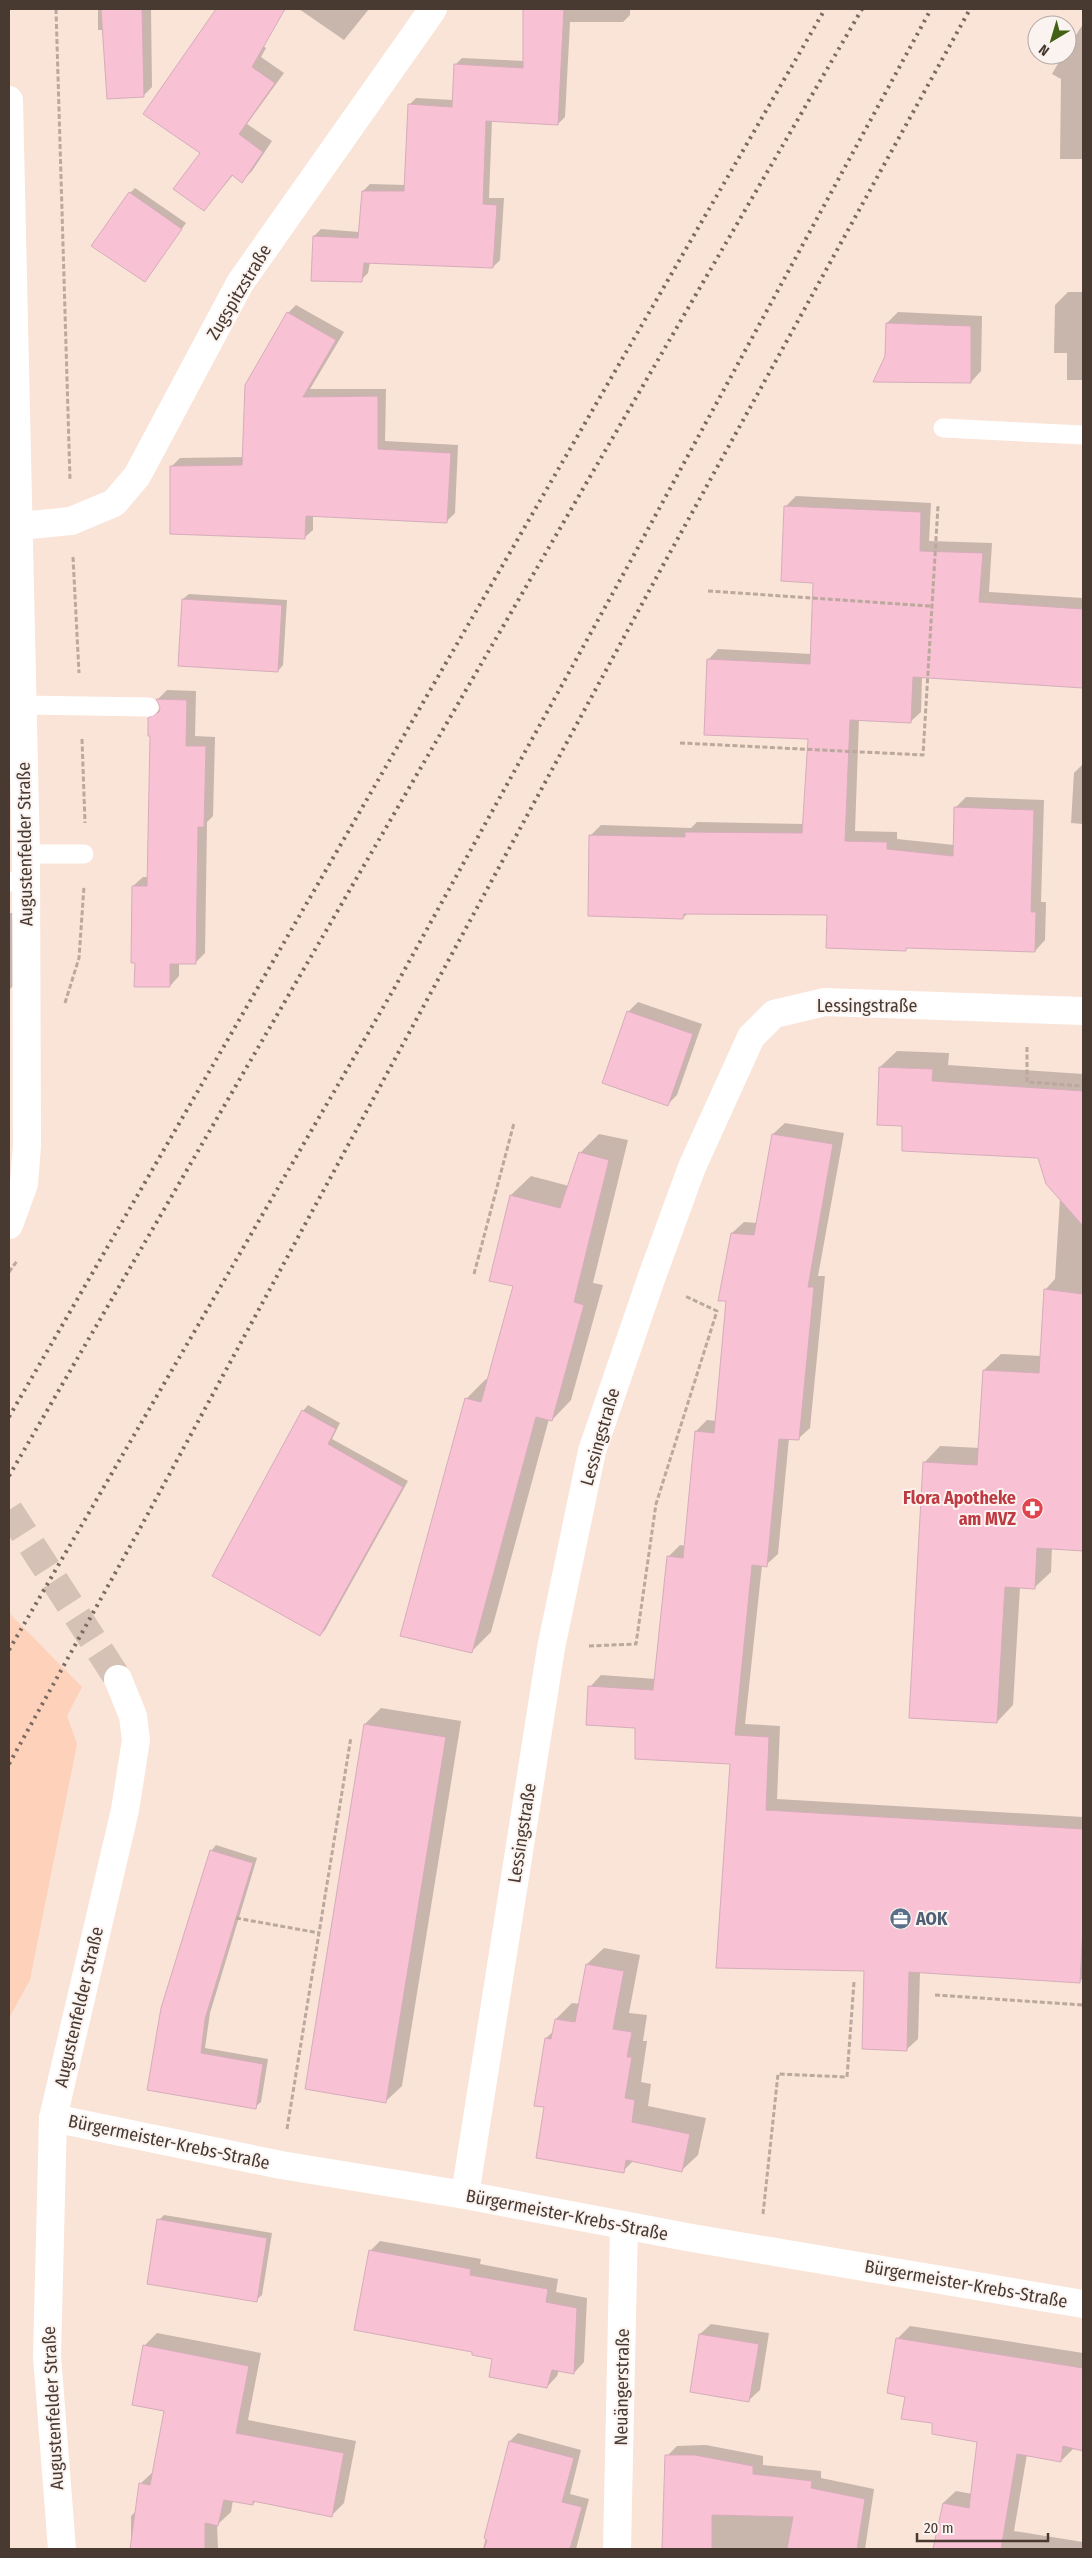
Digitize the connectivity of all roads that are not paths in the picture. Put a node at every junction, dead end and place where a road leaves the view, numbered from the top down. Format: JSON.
{"nodes":[{"id":1,"x":433,"y":9,"type":"edge"},
{"id":2,"x":9,"y":100,"type":"edge"},
{"id":3,"x":943,"y":428,"type":"dead end"},
{"id":4,"x":1083,"y":435,"type":"edge"},
{"id":5,"x":20,"y":526,"type":"junction"},
{"id":6,"x":23,"y":705,"type":"junction"},
{"id":7,"x":149,"y":707,"type":"dead end"},
{"id":8,"x":26,"y":854,"type":"junction"},
{"id":9,"x":84,"y":854,"type":"road end"},
{"id":10,"x":18,"y":881,"type":"edge"},
{"id":11,"x":1083,"y":1011,"type":"edge"},
{"id":12,"x":18,"y":1162,"type":"edge"},
{"id":13,"x":9,"y":1225,"type":"edge"},
{"id":14,"x":118,"y":1679,"type":"tunnel mouth"},
{"id":15,"x":53,"y":2118,"type":"junction"},
{"id":16,"x":465,"y":2195,"type":"junction"},
{"id":17,"x":624,"y":2226,"type":"junction"},
{"id":18,"x":1083,"y":2304,"type":"edge"},
{"id":19,"x":62,"y":2549,"type":"edge"},
{"id":20,"x":617,"y":2549,"type":"edge"}],
"edges":[{"from":1,"to":5,"type":"street","name":"Zugspitzstraße"},
{"from":2,"to":5,"type":"street","name":"Augustenfelder Straße"},
{"from":3,"to":4,"type":"lane"},
{"from":5,"to":6,"type":"street","name":"Augustenfelder Straße"},
{"from":6,"to":7,"type":"lane"},
{"from":6,"to":8,"type":"street","name":"Augustenfelder Straße"},
{"from":8,"to":9,"type":"lane"},
{"from":8,"to":10,"type":"street","name":"Augustenfelder Straße"},
{"from":10,"to":12,"type":"street","name":"Augustenfelder Straße"},
{"from":11,"to":16,"type":"street","name":"Lessingstraße"},
{"from":12,"to":13,"type":"street","name":"Augustenfelder Straße"},
{"from":14,"to":15,"type":"street","name":"Augustenfelder Straße"},
{"from":15,"to":16,"type":"street","name":"Bürgermeister-Krebs-Straße"},
{"from":15,"to":19,"type":"street","name":"Augustenfelder Straße"},
{"from":16,"to":17,"type":"street","name":"Bürgermeister-Krebs-Straße"},
{"from":17,"to":18,"type":"street","name":"Bürgermeister-Krebs-Straße"},
{"from":17,"to":20,"type":"street","name":"Neuängerstraße"}]}
